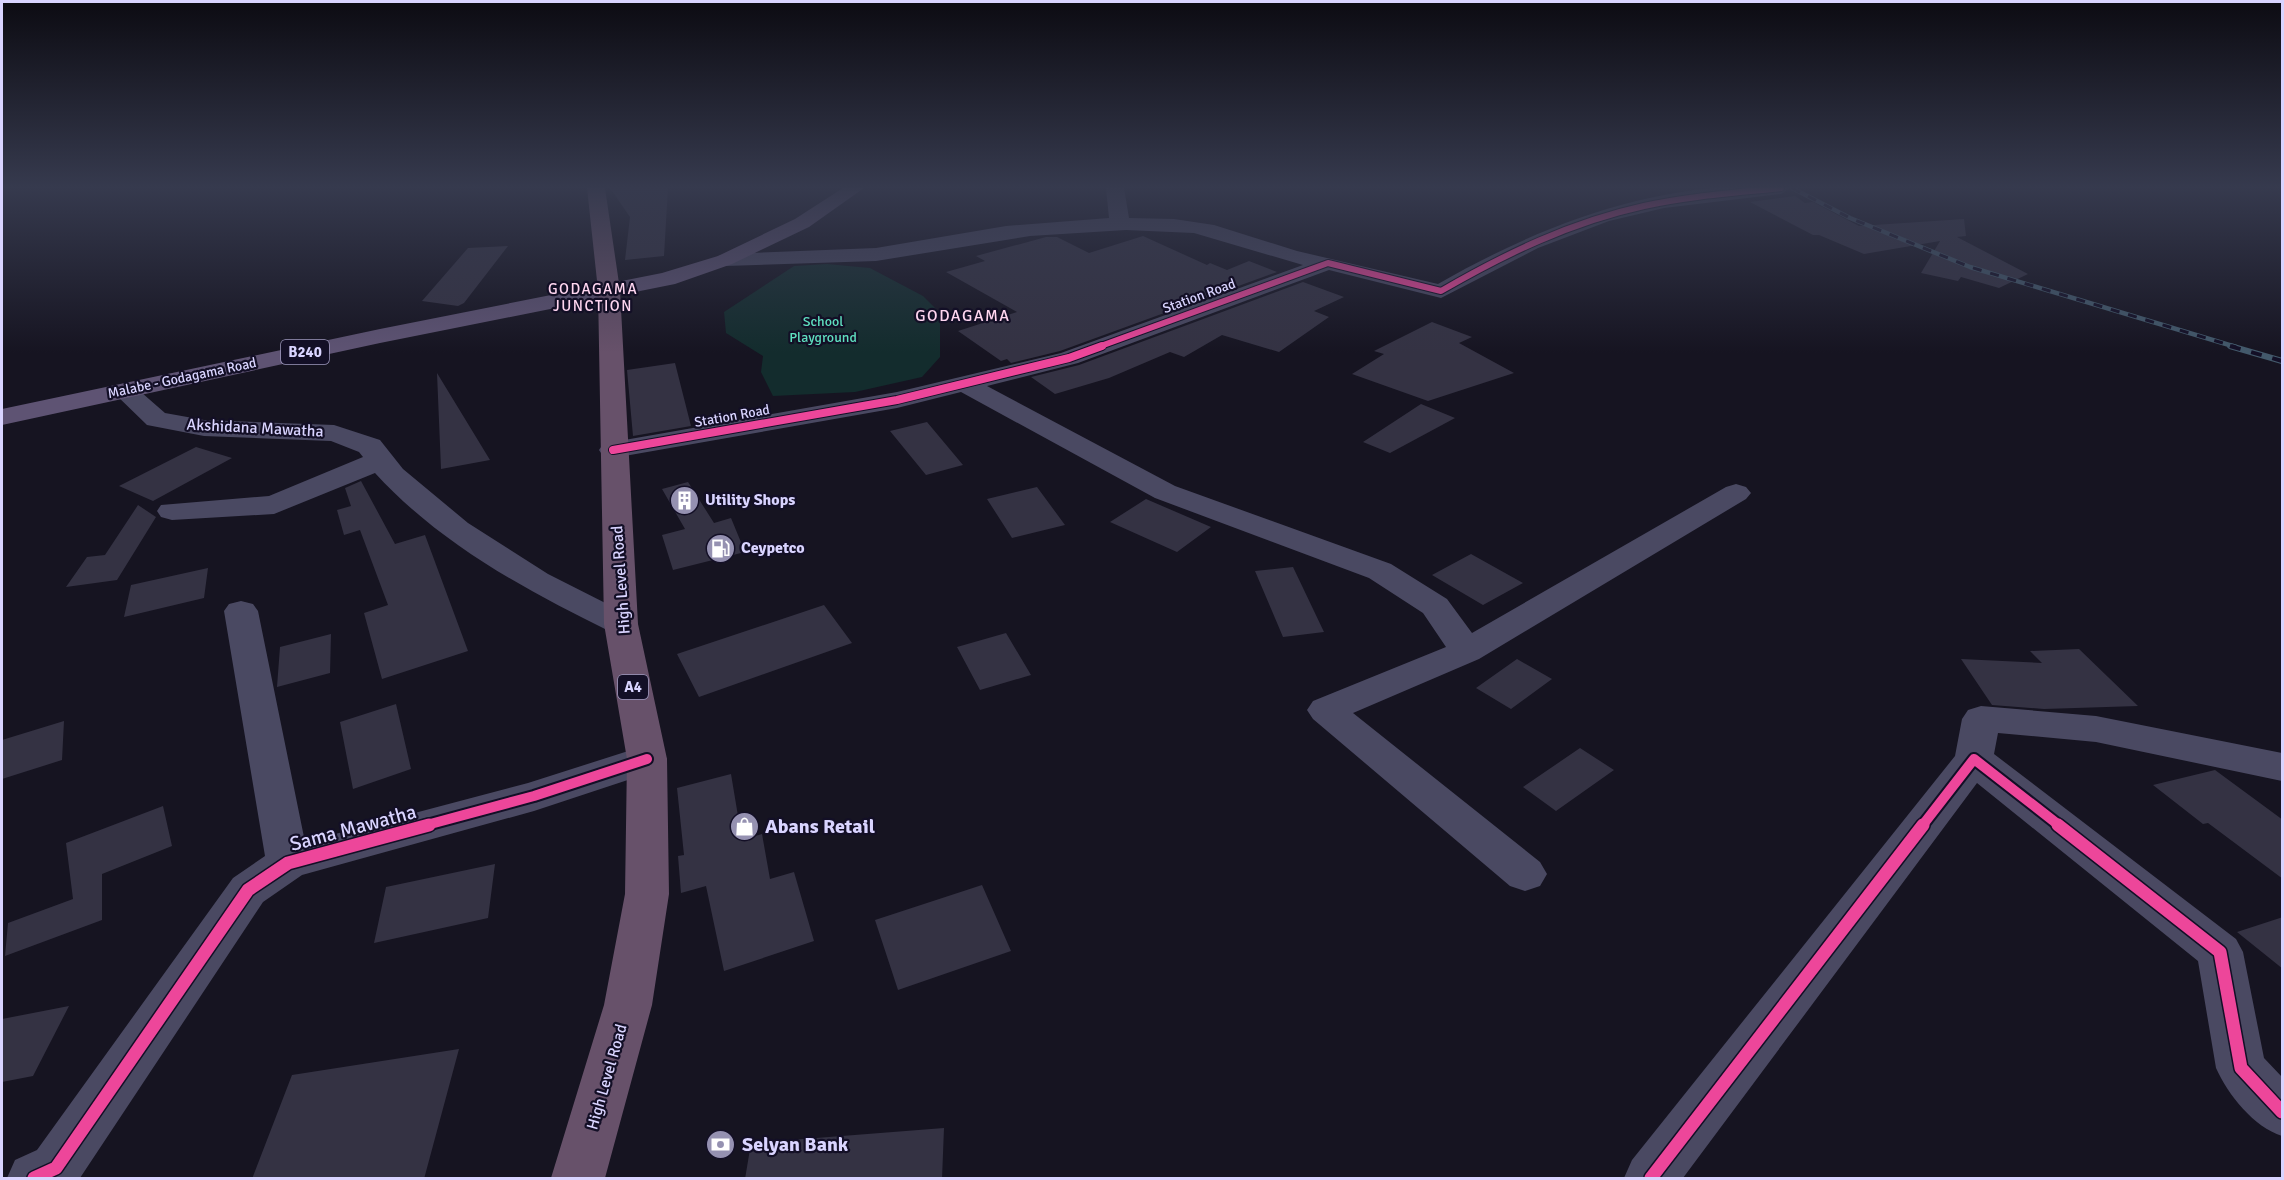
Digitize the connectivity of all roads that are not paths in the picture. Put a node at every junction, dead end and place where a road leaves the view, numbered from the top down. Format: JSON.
{"nodes":[{"id":1,"x":603,"y":243,"type":"edge"},
{"id":2,"x":760,"y":243,"type":"edge"},
{"id":3,"x":945,"y":243,"type":"edge"},
{"id":4,"x":1257,"y":243,"type":"edge"},
{"id":5,"x":1534,"y":243,"type":"edge"},
{"id":6,"x":725,"y":260,"type":"junction"},
{"id":7,"x":1328,"y":263,"type":"junction"},
{"id":8,"x":609,"y":290,"type":"junction"},
{"id":9,"x":965,"y":384,"type":"junction"},
{"id":10,"x":125,"y":390,"type":"junction"},
{"id":11,"x":2,"y":417,"type":"edge"},
{"id":12,"x":614,"y":450,"type":"junction"},
{"id":13,"x":378,"y":461,"type":"junction"},
{"id":14,"x":1736,"y":493,"type":"dead end"},
{"id":15,"x":172,"y":511,"type":"dead end"},
{"id":16,"x":241,"y":611,"type":"dead end"},
{"id":17,"x":621,"y":624,"type":"junction"},
{"id":18,"x":1467,"y":651,"type":"junction"},
{"id":19,"x":646,"y":759,"type":"junction"},
{"id":20,"x":1974,"y":759,"type":"junction"},
{"id":21,"x":2283,"y":767,"type":"edge"},
{"id":22,"x":288,"y":863,"type":"junction"},
{"id":23,"x":1525,"y":874,"type":"dead end"},
{"id":24,"x":2283,"y":1112,"type":"edge"},
{"id":25,"x":34,"y":1179,"type":"edge"},
{"id":26,"x":578,"y":1179,"type":"edge"},
{"id":27,"x":1651,"y":1179,"type":"edge"}],
"edges":[{"from":1,"to":8,"type":"highway","name":"High Level Road","number":"A4"},
{"from":2,"to":6,"type":"main road","number":"B240"},
{"from":3,"to":6,"type":"street"},
{"from":4,"to":7,"type":"street"},
{"from":5,"to":7,"type":"street"},
{"from":6,"to":8,"type":"main road","number":"B240"},
{"from":7,"to":9,"type":"street","name":"Station Road"},
{"from":8,"to":10,"type":"main road","name":"Malabe - Godagama Road","number":"B240"},
{"from":8,"to":12,"type":"highway","name":"High Level Road","number":"A4"},
{"from":9,"to":12,"type":"street","name":"Station Road"},
{"from":9,"to":18,"type":"street"},
{"from":10,"to":11,"type":"main road","name":"Malabe - Godagama Road","number":"B240"},
{"from":10,"to":13,"type":"street","name":"Akshidana Mawatha"},
{"from":12,"to":17,"type":"highway","name":"High Level Road","number":"A4"},
{"from":13,"to":15,"type":"street"},
{"from":13,"to":17,"type":"street","name":"Akshidana Mawatha"},
{"from":14,"to":18,"type":"street"},
{"from":16,"to":22,"type":"street"},
{"from":17,"to":19,"type":"highway","name":"High Level Road","number":"A4"},
{"from":18,"to":23,"type":"street"},
{"from":19,"to":22,"type":"street","name":"Sama Mawatha"},
{"from":19,"to":26,"type":"highway","name":"High Level Road","number":"A4"},
{"from":20,"to":21,"type":"street"},
{"from":20,"to":24,"type":"street"},
{"from":20,"to":27,"type":"street"},
{"from":22,"to":25,"type":"street","name":"Sama Mawatha"}]}
